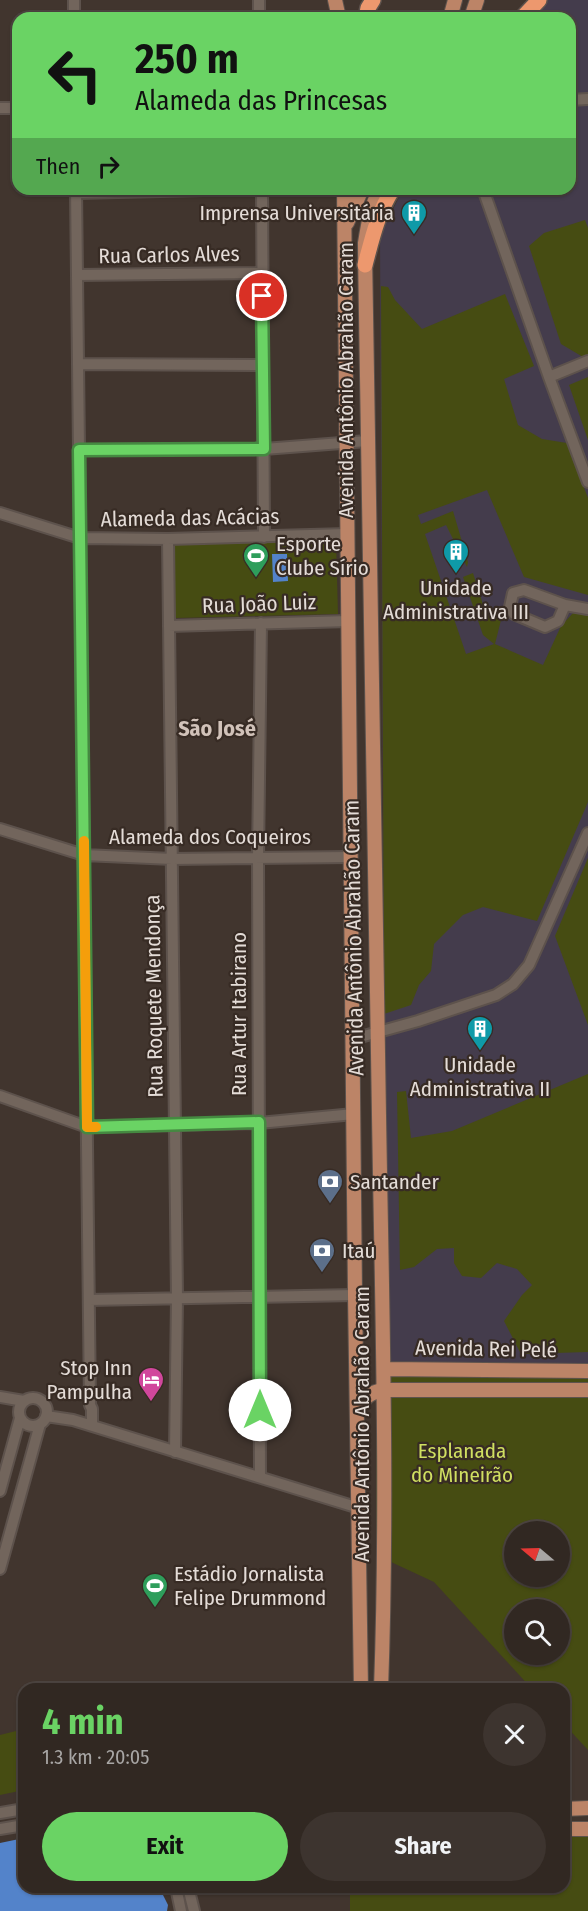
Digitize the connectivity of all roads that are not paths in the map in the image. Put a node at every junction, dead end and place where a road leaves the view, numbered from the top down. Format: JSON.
{"nodes":[{"id":1,"x":539,"y":0,"type":"edge"},
{"id":2,"x":528,"y":12,"type":"edge"},
{"id":3,"x":76,"y":195,"type":"edge"},
{"id":4,"x":262,"y":195,"type":"edge"},
{"id":5,"x":344,"y":195,"type":"edge"},
{"id":6,"x":359,"y":195,"type":"edge"},
{"id":7,"x":377,"y":195,"type":"edge"},
{"id":8,"x":389,"y":195,"type":"edge"},
{"id":9,"x":485,"y":195,"type":"edge"},
{"id":10,"x":344,"y":242,"type":"junction"},
{"id":11,"x":365,"y":265,"type":"junction"},
{"id":12,"x":262,"y":273,"type":"junction"},
{"id":13,"x":77,"y":275,"type":"junction"},
{"id":14,"x":588,"y":361,"type":"edge"},
{"id":15,"x":78,"y":364,"type":"junction"},
{"id":16,"x":263,"y":365,"type":"junction"},
{"id":17,"x":549,"y":377,"type":"junction"},
{"id":18,"x":367,"y":441,"type":"junction"},
{"id":19,"x":346,"y":442,"type":"junction"},
{"id":20,"x":264,"y":449,"type":"junction"},
{"id":21,"x":79,"y":450,"type":"junction"},
{"id":22,"x":588,"y":482,"type":"edge"},
{"id":23,"x":0,"y":513,"type":"edge"},
{"id":24,"x":348,"y":534,"type":"junction"},
{"id":25,"x":264,"y":537,"type":"junction"},
{"id":26,"x":80,"y":538,"type":"junction"},
{"id":27,"x":168,"y":539,"type":"junction"},
{"id":28,"x":565,"y":605,"type":"junction"},
{"id":29,"x":588,"y":609,"type":"edge"},
{"id":30,"x":349,"y":621,"type":"junction"},
{"id":31,"x":261,"y":622,"type":"junction"},
{"id":32,"x":170,"y":626,"type":"junction"},
{"id":33,"x":350,"y":740,"type":"junction"},
{"id":34,"x":371,"y":740,"type":"junction"},
{"id":35,"x":0,"y":829,"type":"edge"},
{"id":36,"x":588,"y":833,"type":"edge"},
{"id":37,"x":84,"y":855,"type":"junction"},
{"id":38,"x":351,"y":857,"type":"junction"},
{"id":39,"x":258,"y":858,"type":"junction"},
{"id":40,"x":172,"y":859,"type":"junction"},
{"id":41,"x":378,"y":1032,"type":"junction"},
{"id":42,"x":353,"y":1039,"type":"junction"},
{"id":43,"x":0,"y":1096,"type":"edge"},
{"id":44,"x":354,"y":1114,"type":"junction"},
{"id":45,"x":259,"y":1122,"type":"junction"},
{"id":46,"x":175,"y":1124,"type":"junction"},
{"id":47,"x":87,"y":1127,"type":"junction"},
{"id":48,"x":355,"y":1295,"type":"junction"},
{"id":49,"x":261,"y":1297,"type":"junction"},
{"id":50,"x":177,"y":1298,"type":"junction"},
{"id":51,"x":89,"y":1300,"type":"junction"},
{"id":52,"x":384,"y":1369,"type":"junction"},
{"id":53,"x":515,"y":1370,"type":"junction"},
{"id":54,"x":588,"y":1371,"type":"edge"},
{"id":55,"x":485,"y":1389,"type":"junction"},
{"id":56,"x":384,"y":1390,"type":"junction"},
{"id":57,"x":588,"y":1390,"type":"edge"},
{"id":58,"x":0,"y":1397,"type":"edge"},
{"id":59,"x":0,"y":1402,"type":"edge"},
{"id":60,"x":21,"y":1409,"type":"junction"},
{"id":61,"x":357,"y":1410,"type":"junction"},
{"id":62,"x":43,"y":1415,"type":"junction"},
{"id":63,"x":89,"y":1425,"type":"junction"},
{"id":64,"x":175,"y":1452,"type":"junction"},
{"id":65,"x":260,"y":1477,"type":"junction"},
{"id":66,"x":0,"y":1491,"type":"edge"},
{"id":67,"x":359,"y":1508,"type":"junction"},
{"id":68,"x":0,"y":1569,"type":"edge"},
{"id":69,"x":384,"y":1590,"type":"junction"},
{"id":70,"x":360,"y":1592,"type":"junction"},
{"id":71,"x":384,"y":1633,"type":"junction"},
{"id":72,"x":361,"y":1634,"type":"junction"},
{"id":73,"x":361,"y":1683,"type":"edge"},
{"id":74,"x":381,"y":1683,"type":"edge"},
{"id":75,"x":585,"y":1808,"type":"edge"},
{"id":76,"x":570,"y":1809,"type":"edge"},
{"id":77,"x":18,"y":1810,"type":"edge"},
{"id":78,"x":0,"y":1813,"type":"edge"},
{"id":79,"x":570,"y":1817,"type":"edge"},
{"id":80,"x":18,"y":1826,"type":"edge"},
{"id":81,"x":0,"y":1829,"type":"edge"},
{"id":82,"x":570,"y":1829,"type":"edge"},
{"id":83,"x":588,"y":1829,"type":"edge"},
{"id":84,"x":177,"y":1893,"type":"edge"},
{"id":85,"x":190,"y":1893,"type":"edge"},
{"id":86,"x":181,"y":1911,"type":"edge"},
{"id":87,"x":194,"y":1911,"type":"edge"}],
"edges":[{"from":1,"to":2,"type":"highway"},
{"from":3,"to":13,"type":"street"},
{"from":4,"to":12,"type":"street"},
{"from":5,"to":10,"type":"main road","name":"Avenida Antônio Abrahão Caram"},
{"from":6,"to":10,"type":"main road","name":"Avenida Antônio Abrahão Caram"},
{"from":7,"to":11,"type":"main road","name":"Avenida Antônio Abrahão Caram"},
{"from":8,"to":11,"type":"highway"},
{"from":9,"to":17,"type":"street"},
{"from":10,"to":19,"type":"main road","name":"Avenida Antônio Abrahão Caram"},
{"from":11,"to":18,"type":"main road","name":"Avenida Antônio Abrahão Caram"},
{"from":12,"to":13,"type":"street","name":"Rua Carlos Alves"},
{"from":12,"to":16,"type":"street"},
{"from":13,"to":15,"type":"street"},
{"from":14,"to":17,"type":"street"},
{"from":15,"to":16,"type":"street"},
{"from":15,"to":21,"type":"street"},
{"from":16,"to":20,"type":"street"},
{"from":17,"to":22,"type":"street"},
{"from":18,"to":19,"type":"street"},
{"from":18,"to":34,"type":"main road","name":"Avenida Antônio Abrahão Caram"},
{"from":19,"to":20,"type":"street"},
{"from":19,"to":24,"type":"main road","name":"Avenida Antônio Abrahão Caram"},
{"from":20,"to":21,"type":"street"},
{"from":20,"to":25,"type":"street"},
{"from":21,"to":26,"type":"street"},
{"from":23,"to":26,"type":"street","name":"Alameda das Acácias"},
{"from":24,"to":25,"type":"street","name":"Alameda das Acácias"},
{"from":24,"to":30,"type":"main road","name":"Avenida Antônio Abrahão Caram"},
{"from":25,"to":27,"type":"street","name":"Alameda das Acácias"},
{"from":26,"to":27,"type":"street","name":"Alameda das Acácias"},
{"from":26,"to":37,"type":"street"},
{"from":27,"to":32,"type":"street","name":"Rua Roquete Mendonça"},
{"from":28,"to":28,"type":"street"},
{"from":28,"to":29,"type":"street"},
{"from":30,"to":31,"type":"street","name":"Rua João Luiz"},
{"from":30,"to":33,"type":"main road","name":"Avenida Antônio Abrahão Caram"},
{"from":31,"to":32,"type":"street","name":"Rua João Luiz"},
{"from":31,"to":39,"type":"street","name":"Rua Artur Itabirano"},
{"from":32,"to":40,"type":"street","name":"Rua Roquete Mendonça"},
{"from":33,"to":34,"type":"main road"},
{"from":33,"to":38,"type":"main road","name":"Avenida Antônio Abrahão Caram"},
{"from":34,"to":41,"type":"main road","name":"Avenida Antônio Abrahão Caram"},
{"from":35,"to":37,"type":"street","name":"Alameda dos Coqueiros"},
{"from":36,"to":41,"type":"street"},
{"from":37,"to":40,"type":"street","name":"Alameda dos Coqueiros"},
{"from":37,"to":47,"type":"street"},
{"from":38,"to":39,"type":"street","name":"Alameda dos Coqueiros"},
{"from":38,"to":42,"type":"main road","name":"Avenida Antônio Abrahão Caram"},
{"from":39,"to":40,"type":"street","name":"Alameda dos Coqueiros"},
{"from":39,"to":45,"type":"street","name":"Rua Artur Itabirano"},
{"from":40,"to":46,"type":"street","name":"Rua Roquete Mendonça"},
{"from":41,"to":42,"type":"street"},
{"from":41,"to":52,"type":"main road","name":"Avenida Antônio Abrahão Caram"},
{"from":42,"to":44,"type":"main road","name":"Avenida Antônio Abrahão Caram"},
{"from":43,"to":47,"type":"street"},
{"from":44,"to":45,"type":"street"},
{"from":44,"to":48,"type":"main road","name":"Avenida Antônio Abrahão Caram"},
{"from":45,"to":46,"type":"street"},
{"from":45,"to":49,"type":"street","name":"Rua Artur Itabirano"},
{"from":46,"to":47,"type":"street"},
{"from":46,"to":50,"type":"street","name":"Rua Roquete Mendonça"},
{"from":47,"to":51,"type":"street"},
{"from":48,"to":49,"type":"street"},
{"from":48,"to":61,"type":"main road","name":"Avenida Antônio Abrahão Caram"},
{"from":49,"to":50,"type":"street"},
{"from":49,"to":65,"type":"street","name":"Rua Artur Itabirano"},
{"from":50,"to":51,"type":"street"},
{"from":50,"to":64,"type":"street","name":"Rua Roquete Mendonça"},
{"from":51,"to":63,"type":"street"},
{"from":52,"to":53,"type":"main road","name":"Avenida Rei Pelé"},
{"from":52,"to":56,"type":"main road","name":"Avenida Antônio Abrahão Caram"},
{"from":53,"to":54,"type":"main road","name":"Avenida Rei Pelé"},
{"from":53,"to":55,"type":"main road"},
{"from":55,"to":56,"type":"main road","name":"Avenida Rei Pelé"},
{"from":55,"to":57,"type":"main road","name":"Avenida Rei Pelé"},
{"from":56,"to":61,"type":"main road"},
{"from":56,"to":69,"type":"main road","name":"Avenida Antônio Abrahão Caram"},
{"from":58,"to":60,"type":"street"},
{"from":59,"to":60,"type":"street"},
{"from":60,"to":62,"type":"street"},
{"from":60,"to":62,"type":"street"},
{"from":60,"to":66,"type":"street"},
{"from":61,"to":67,"type":"main road","name":"Avenida Antônio Abrahão Caram"},
{"from":62,"to":63,"type":"street"},
{"from":62,"to":68,"type":"street"},
{"from":63,"to":64,"type":"street"},
{"from":64,"to":65,"type":"street"},
{"from":65,"to":67,"type":"street"},
{"from":67,"to":70,"type":"main road","name":"Avenida Antônio Abrahão Caram"},
{"from":69,"to":70,"type":"main road"},
{"from":69,"to":71,"type":"main road","name":"Avenida Antônio Abrahão Caram"},
{"from":70,"to":72,"type":"main road","name":"Avenida Antônio Abrahão Caram"},
{"from":71,"to":72,"type":"main road"},
{"from":71,"to":74,"type":"main road","name":"Avenida Antônio Abrahão Caram"},
{"from":72,"to":73,"type":"main road","name":"Avenida Antônio Abrahão Caram"},
{"from":75,"to":76,"type":"main road"},
{"from":75,"to":79,"type":"main road"},
{"from":77,"to":78,"type":"street"},
{"from":80,"to":81,"type":"street"},
{"from":82,"to":83,"type":"main road"},
{"from":84,"to":86,"type":"street"},
{"from":85,"to":87,"type":"street"}]}
